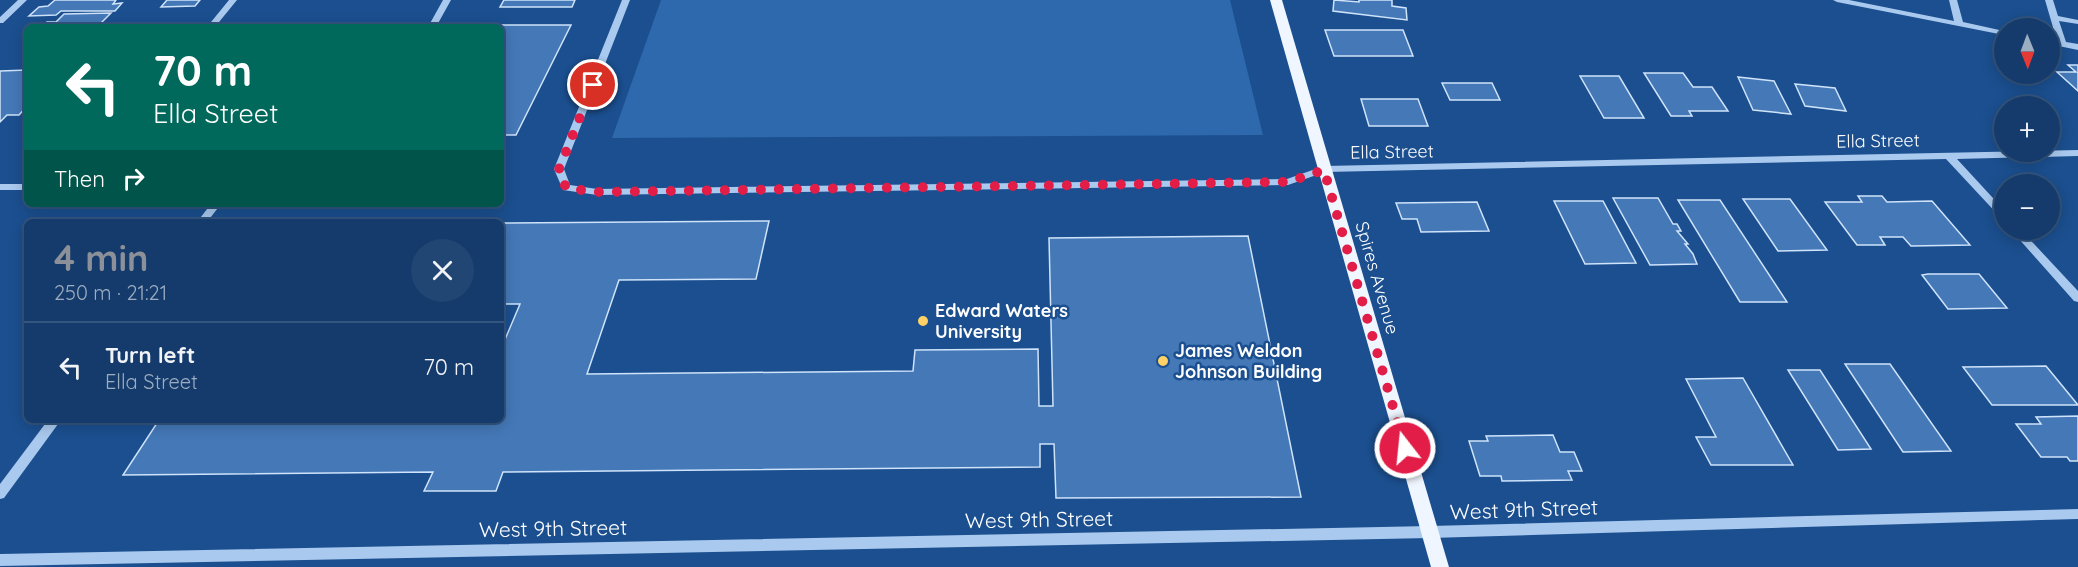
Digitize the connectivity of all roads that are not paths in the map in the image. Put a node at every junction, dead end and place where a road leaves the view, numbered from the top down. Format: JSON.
{"nodes":[{"id":1,"x":23,"y":0,"type":"edge"},
{"id":2,"x":233,"y":0,"type":"edge"},
{"id":3,"x":447,"y":0,"type":"edge"},
{"id":4,"x":626,"y":0,"type":"edge"},
{"id":5,"x":1276,"y":0,"type":"edge"},
{"id":6,"x":1838,"y":0,"type":"edge"},
{"id":7,"x":1953,"y":0,"type":"edge"},
{"id":8,"x":2049,"y":0,"type":"edge"},
{"id":9,"x":2054,"y":18,"type":"edge"},
{"id":10,"x":2060,"y":19,"type":"edge"},
{"id":11,"x":0,"y":21,"type":"edge"},
{"id":12,"x":2078,"y":22,"type":"edge"},
{"id":13,"x":213,"y":24,"type":"edge"},
{"id":14,"x":434,"y":24,"type":"edge"},
{"id":15,"x":1959,"y":24,"type":"junction"},
{"id":16,"x":1994,"y":31,"type":"edge"},
{"id":17,"x":2060,"y":38,"type":"edge"},
{"id":18,"x":2062,"y":44,"type":"joint"},
{"id":19,"x":2078,"y":47,"type":"edge"},
{"id":20,"x":2078,"y":153,"type":"edge"},
{"id":21,"x":1949,"y":156,"type":"junction"},
{"id":22,"x":1324,"y":170,"type":"junction"},
{"id":23,"x":0,"y":187,"type":"edge"},
{"id":24,"x":24,"y":187,"type":"edge"},
{"id":25,"x":1994,"y":205,"type":"edge"},
{"id":26,"x":214,"y":207,"type":"edge"},
{"id":27,"x":204,"y":219,"type":"edge"},
{"id":28,"x":2025,"y":240,"type":"edge"},
{"id":29,"x":2078,"y":298,"type":"edge"},
{"id":30,"x":53,"y":423,"type":"edge"},
{"id":31,"x":0,"y":494,"type":"edge"},
{"id":32,"x":2078,"y":514,"type":"edge"},
{"id":33,"x":1430,"y":532,"type":"junction"},
{"id":34,"x":0,"y":560,"type":"edge"},
{"id":35,"x":1440,"y":567,"type":"edge"}],
"edges":[{"from":1,"to":11,"type":"street"},
{"from":2,"to":13,"type":"street"},
{"from":3,"to":14,"type":"street"},
{"from":4,"to":22,"type":"street","name":"Ella Street"},
{"from":5,"to":22,"type":"main road","name":"Spires Avenue"},
{"from":6,"to":15,"type":"street"},
{"from":7,"to":15,"type":"street"},
{"from":8,"to":9,"type":"street"},
{"from":10,"to":12,"type":"street"},
{"from":15,"to":16,"type":"street"},
{"from":17,"to":18,"type":"street"},
{"from":18,"to":19,"type":"street"},
{"from":20,"to":21,"type":"street","name":"Ella Street"},
{"from":21,"to":22,"type":"street","name":"Ella Street"},
{"from":21,"to":25,"type":"street"},
{"from":22,"to":33,"type":"main road","name":"Spires Avenue"},
{"from":23,"to":24,"type":"street"},
{"from":26,"to":27,"type":"street"},
{"from":28,"to":29,"type":"street"},
{"from":30,"to":31,"type":"street"},
{"from":32,"to":33,"type":"street","name":"West 9th Street"},
{"from":33,"to":34,"type":"street","name":"West 9th Street"},
{"from":33,"to":35,"type":"main road","name":"Spires Avenue"}]}
